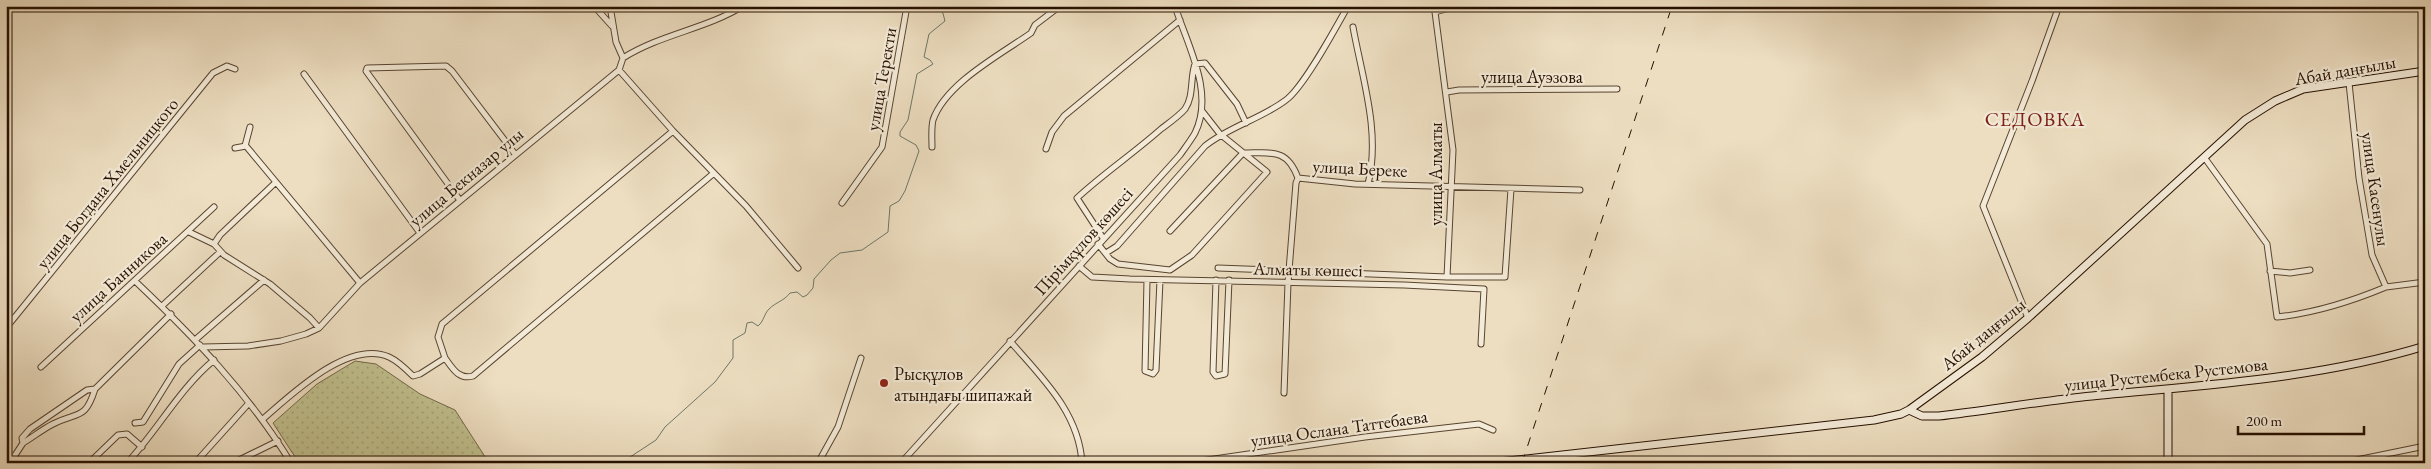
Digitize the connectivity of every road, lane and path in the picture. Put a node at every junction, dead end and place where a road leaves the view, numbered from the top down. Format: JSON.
{"nodes":[{"id":1,"x":594,"y":6,"type":"edge"},
{"id":2,"x":610,"y":6,"type":"edge"},
{"id":3,"x":743,"y":6,"type":"edge"},
{"id":4,"x":908,"y":6,"type":"edge"},
{"id":5,"x":1060,"y":6,"type":"edge"},
{"id":6,"x":1175,"y":6,"type":"edge"},
{"id":7,"x":1348,"y":6,"type":"edge"},
{"id":8,"x":1468,"y":6,"type":"edge"},
{"id":9,"x":2059,"y":6,"type":"edge"},
{"id":10,"x":1180,"y":20,"type":"junction"},
{"id":11,"x":612,"y":26,"type":"junction"},
{"id":12,"x":1353,"y":27,"type":"dead end"},
{"id":13,"x":623,"y":58,"type":"junction"},
{"id":14,"x":1195,"y":64,"type":"junction"},
{"id":15,"x":235,"y":69,"type":"dead end"},
{"id":16,"x":619,"y":70,"type":"junction"},
{"id":17,"x":2425,"y":71,"type":"edge"},
{"id":18,"x":304,"y":74,"type":"dead end"},
{"id":19,"x":2348,"y":83,"type":"junction"},
{"id":20,"x":1617,"y":89,"type":"dead end"},
{"id":21,"x":1447,"y":92,"type":"junction"},
{"id":22,"x":1202,"y":111,"type":"junction"},
{"id":23,"x":1246,"y":122,"type":"junction"},
{"id":24,"x":250,"y":127,"type":"dead end"},
{"id":25,"x":673,"y":131,"type":"junction"},
{"id":26,"x":1220,"y":134,"type":"junction"},
{"id":27,"x":244,"y":146,"type":"junction"},
{"id":28,"x":932,"y":147,"type":"dead end"},
{"id":29,"x":235,"y":148,"type":"dead end"},
{"id":30,"x":1046,"y":149,"type":"dead end"},
{"id":31,"x":1243,"y":152,"type":"junction"},
{"id":32,"x":515,"y":154,"type":"junction"},
{"id":33,"x":2204,"y":156,"type":"junction"},
{"id":34,"x":714,"y":173,"type":"junction"},
{"id":35,"x":1298,"y":178,"type":"junction"},
{"id":36,"x":276,"y":182,"type":"junction"},
{"id":37,"x":1368,"y":184,"type":"junction"},
{"id":38,"x":1450,"y":186,"type":"junction"},
{"id":39,"x":1511,"y":189,"type":"junction"},
{"id":40,"x":1580,"y":190,"type":"dead end"},
{"id":41,"x":459,"y":199,"type":"junction"},
{"id":42,"x":842,"y":203,"type":"dead end"},
{"id":43,"x":214,"y":207,"type":"dead end"},
{"id":44,"x":1170,"y":230,"type":"dead end"},
{"id":45,"x":189,"y":232,"type":"junction"},
{"id":46,"x":420,"y":234,"type":"junction"},
{"id":47,"x":1102,"y":238,"type":"junction"},
{"id":48,"x":214,"y":244,"type":"junction"},
{"id":49,"x":1098,"y":244,"type":"junction"},
{"id":50,"x":220,"y":252,"type":"junction"},
{"id":51,"x":1106,"y":254,"type":"junction"},
{"id":52,"x":1079,"y":266,"type":"junction"},
{"id":53,"x":798,"y":268,"type":"dead end"},
{"id":54,"x":1218,"y":268,"type":"dead end"},
{"id":55,"x":2310,"y":270,"type":"dead end"},
{"id":56,"x":1289,"y":271,"type":"junction"},
{"id":57,"x":2270,"y":272,"type":"junction"},
{"id":58,"x":1447,"y":277,"type":"junction"},
{"id":59,"x":264,"y":280,"type":"junction"},
{"id":60,"x":1147,"y":280,"type":"junction"},
{"id":61,"x":1160,"y":280,"type":"junction"},
{"id":62,"x":1216,"y":280,"type":"junction"},
{"id":63,"x":1229,"y":280,"type":"junction"},
{"id":64,"x":135,"y":281,"type":"junction"},
{"id":65,"x":2425,"y":282,"type":"edge"},
{"id":66,"x":360,"y":283,"type":"junction"},
{"id":67,"x":1288,"y":283,"type":"junction"},
{"id":68,"x":2386,"y":287,"type":"junction"},
{"id":69,"x":162,"y":306,"type":"junction"},
{"id":70,"x":171,"y":314,"type":"junction"},
{"id":71,"x":2028,"y":318,"type":"junction"},
{"id":72,"x":6,"y":328,"type":"edge"},
{"id":73,"x":319,"y":328,"type":"junction"},
{"id":74,"x":195,"y":340,"type":"junction"},
{"id":75,"x":1010,"y":341,"type":"junction"},
{"id":76,"x":1481,"y":344,"type":"dead end"},
{"id":77,"x":202,"y":346,"type":"junction"},
{"id":78,"x":2425,"y":346,"type":"edge"},
{"id":79,"x":445,"y":358,"type":"junction"},
{"id":80,"x":860,"y":358,"type":"dead end"},
{"id":81,"x":214,"y":360,"type":"junction"},
{"id":82,"x":41,"y":367,"type":"dead end"},
{"id":83,"x":95,"y":388,"type":"junction"},
{"id":84,"x":2168,"y":389,"type":"junction"},
{"id":85,"x":1284,"y":393,"type":"dead end"},
{"id":86,"x":249,"y":403,"type":"junction"},
{"id":87,"x":1910,"y":410,"type":"junction"},
{"id":88,"x":263,"y":419,"type":"junction"},
{"id":89,"x":135,"y":423,"type":"dead end"},
{"id":90,"x":1493,"y":430,"type":"dead end"},
{"id":91,"x":278,"y":441,"type":"junction"},
{"id":92,"x":23,"y":444,"type":"junction"},
{"id":93,"x":2425,"y":446,"type":"edge"},
{"id":94,"x":142,"y":447,"type":"junction"},
{"id":95,"x":1536,"y":460,"type":"edge"},
{"id":96,"x":1494,"y":462,"type":"edge"},
{"id":97,"x":10,"y":463,"type":"edge"},
{"id":98,"x":89,"y":463,"type":"edge"},
{"id":99,"x":127,"y":463,"type":"edge"},
{"id":100,"x":195,"y":463,"type":"edge"},
{"id":101,"x":233,"y":463,"type":"edge"},
{"id":102,"x":291,"y":463,"type":"edge"},
{"id":103,"x":818,"y":463,"type":"edge"},
{"id":104,"x":901,"y":463,"type":"edge"},
{"id":105,"x":1082,"y":463,"type":"edge"},
{"id":106,"x":1187,"y":463,"type":"edge"},
{"id":107,"x":2168,"y":463,"type":"edge"},
{"id":108,"x":2342,"y":463,"type":"edge"}],
"edges":[{"from":1,"to":11,"type":"street"},
{"from":2,"to":11,"type":"street"},
{"from":3,"to":13,"type":"street"},
{"from":4,"to":42,"type":"street","name":"улица Теректи"},
{"from":5,"to":28,"type":"street"},
{"from":6,"to":10,"type":"street","name":"Пірімқұлов көшесі"},
{"from":7,"to":23,"type":"street"},
{"from":8,"to":21,"type":"street","name":"улица Алматы"},
{"from":9,"to":71,"type":"street"},
{"from":10,"to":14,"type":"street","name":"Пірімқұлов көшесі"},
{"from":10,"to":30,"type":"street"},
{"from":11,"to":13,"type":"street"},
{"from":12,"to":37,"type":"street"},
{"from":13,"to":16,"type":"street"},
{"from":14,"to":22,"type":"street","name":"Пірімқұлов көшесі"},
{"from":14,"to":23,"type":"street"},
{"from":14,"to":47,"type":"street"},
{"from":15,"to":72,"type":"street","name":"улица Богдана Хмельницкого"},
{"from":16,"to":25,"type":"street"},
{"from":16,"to":32,"type":"street","name":"улица Бекназар улы"},
{"from":17,"to":19,"type":"street","name":"Абай даңғылы"},
{"from":18,"to":46,"type":"street"},
{"from":19,"to":33,"type":"street","name":"Абай даңғылы"},
{"from":19,"to":68,"type":"street","name":"улица Касенулы"},
{"from":20,"to":21,"type":"street","name":"улица Ауэзова"},
{"from":21,"to":38,"type":"street","name":"улица Алматы"},
{"from":22,"to":26,"type":"street"},
{"from":22,"to":47,"type":"street","name":"Пірімқұлов көшесі"},
{"from":23,"to":26,"type":"street"},
{"from":24,"to":27,"type":"street"},
{"from":25,"to":34,"type":"street"},
{"from":25,"to":79,"type":"street"},
{"from":26,"to":31,"type":"street"},
{"from":26,"to":51,"type":"street"},
{"from":27,"to":29,"type":"street"},
{"from":27,"to":36,"type":"street"},
{"from":31,"to":35,"type":"street"},
{"from":31,"to":44,"type":"street"},
{"from":31,"to":51,"type":"street"},
{"from":32,"to":41,"type":"street","name":"улица Бекназар улы"},
{"from":32,"to":41,"type":"street"},
{"from":33,"to":57,"type":"street"},
{"from":33,"to":71,"type":"street","name":"Абай даңғылы"},
{"from":34,"to":53,"type":"street"},
{"from":34,"to":79,"type":"street"},
{"from":35,"to":37,"type":"street","name":"улица Береке"},
{"from":35,"to":56,"type":"street"},
{"from":36,"to":48,"type":"street"},
{"from":36,"to":66,"type":"street"},
{"from":37,"to":38,"type":"street","name":"улица Береке"},
{"from":38,"to":39,"type":"street","name":"улица Береке"},
{"from":38,"to":58,"type":"street","name":"улица Алматы"},
{"from":39,"to":40,"type":"street","name":"улица Береке"},
{"from":39,"to":58,"type":"street"},
{"from":41,"to":46,"type":"street","name":"улица Бекназар улы"},
{"from":43,"to":45,"type":"street","name":"улица Банникова"},
{"from":45,"to":48,"type":"street"},
{"from":45,"to":64,"type":"street","name":"улица Банникова"},
{"from":46,"to":66,"type":"street","name":"улица Бекназар улы"},
{"from":47,"to":49,"type":"street","name":"Пірімқұлов көшесі"},
{"from":48,"to":50,"type":"street"},
{"from":49,"to":51,"type":"street"},
{"from":49,"to":52,"type":"street","name":"Пірімқұлов көшесі"},
{"from":50,"to":59,"type":"street"},
{"from":50,"to":69,"type":"street"},
{"from":52,"to":60,"type":"street","name":"Алматы көшесі"},
{"from":52,"to":75,"type":"street","name":"Пірімқұлов көшесі"},
{"from":54,"to":56,"type":"street"},
{"from":55,"to":57,"type":"street"},
{"from":56,"to":58,"type":"street"},
{"from":56,"to":67,"type":"street"},
{"from":57,"to":68,"type":"street"},
{"from":59,"to":73,"type":"street"},
{"from":59,"to":74,"type":"street"},
{"from":60,"to":61,"type":"street","name":"Алматы көшесі"},
{"from":60,"to":61,"type":"street"},
{"from":61,"to":62,"type":"street","name":"Алматы көшесі"},
{"from":62,"to":63,"type":"street","name":"Алматы көшесі"},
{"from":62,"to":63,"type":"street"},
{"from":63,"to":67,"type":"street","name":"Алматы көшесі"},
{"from":64,"to":69,"type":"street"},
{"from":64,"to":82,"type":"street","name":"улица Банникова"},
{"from":65,"to":68,"type":"street"},
{"from":66,"to":73,"type":"street","name":"улица Бекназар улы"},
{"from":67,"to":76,"type":"street","name":"Алматы көшесі"},
{"from":67,"to":85,"type":"street"},
{"from":69,"to":70,"type":"street"},
{"from":70,"to":74,"type":"street"},
{"from":70,"to":83,"type":"street"},
{"from":71,"to":87,"type":"street","name":"Абай даңғылы"},
{"from":73,"to":77,"type":"street","name":"улица Бекназар улы"},
{"from":74,"to":77,"type":"street"},
{"from":75,"to":104,"type":"street","name":"Пірімқұлов көшесі"},
{"from":75,"to":105,"type":"street"},
{"from":77,"to":81,"type":"street"},
{"from":77,"to":89,"type":"street"},
{"from":78,"to":84,"type":"street","name":"улица Рустембека Рустемова"},
{"from":79,"to":88,"type":"street"},
{"from":80,"to":103,"type":"street"},
{"from":81,"to":86,"type":"street"},
{"from":81,"to":94,"type":"street"},
{"from":83,"to":92,"type":"street"},
{"from":83,"to":92,"type":"street"},
{"from":84,"to":87,"type":"street","name":"улица Рустембека Рустемова"},
{"from":84,"to":107,"type":"street"},
{"from":86,"to":88,"type":"street"},
{"from":86,"to":100,"type":"street"},
{"from":87,"to":95,"type":"street","name":"Абай даңғылы"},
{"from":88,"to":91,"type":"street"},
{"from":90,"to":106,"type":"street","name":"улица Ослана Таттебаева"},
{"from":91,"to":101,"type":"street"},
{"from":91,"to":102,"type":"street"},
{"from":92,"to":97,"type":"street"},
{"from":93,"to":108,"type":"street"},
{"from":94,"to":98,"type":"street"},
{"from":94,"to":99,"type":"street"},
{"from":95,"to":96,"type":"street","name":"Абай даңғылы"}]}
